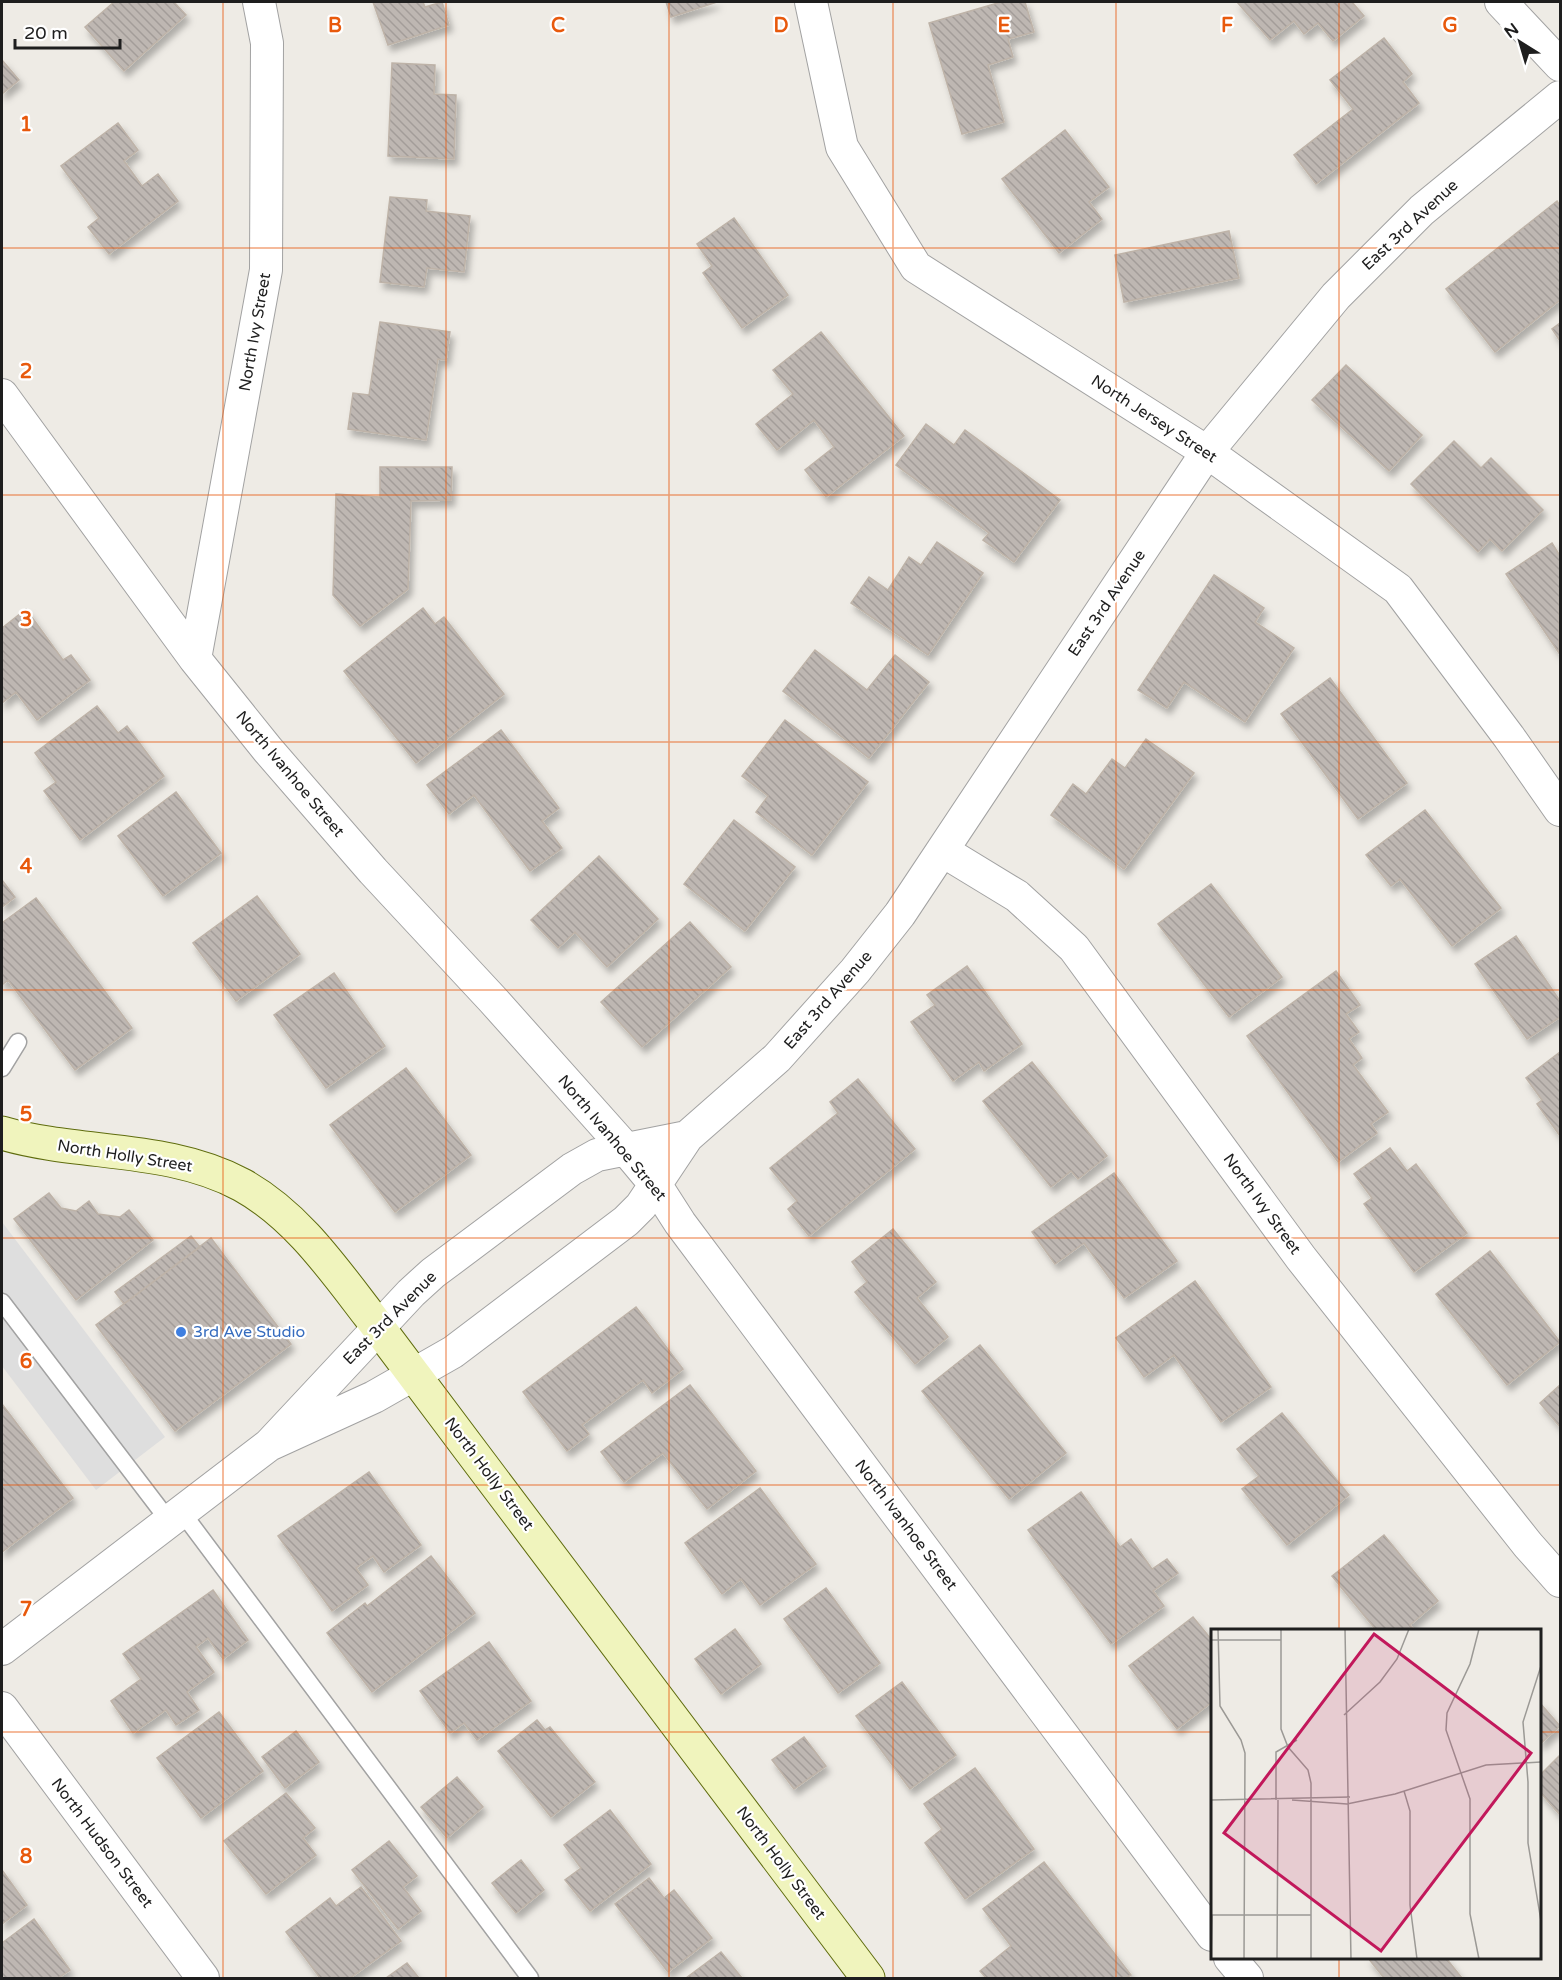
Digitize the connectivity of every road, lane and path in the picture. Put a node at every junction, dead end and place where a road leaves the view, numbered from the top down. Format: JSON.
{"nodes":[{"id":1,"x":258,"y":2,"type":"edge"},
{"id":2,"x":811,"y":2,"type":"edge"},
{"id":3,"x":1501,"y":2,"type":"edge"},
{"id":4,"x":1560,"y":65,"type":"edge"},
{"id":5,"x":1560,"y":97,"type":"edge"},
{"id":6,"x":2,"y":395,"type":"edge"},
{"id":7,"x":1208,"y":452,"type":"junction"},
{"id":8,"x":195,"y":659,"type":"junction"},
{"id":9,"x":1560,"y":810,"type":"edge"},
{"id":10,"x":943,"y":851,"type":"junction"},
{"id":11,"x":18,"y":1041,"type":"dead end"},
{"id":12,"x":2,"y":1068,"type":"edge"},
{"id":13,"x":2,"y":1133,"type":"edge"},
{"id":14,"x":687,"y":1137,"type":"junction"},
{"id":15,"x":625,"y":1148,"type":"junction"},
{"id":16,"x":655,"y":1184,"type":"junction"},
{"id":17,"x":2,"y":1302,"type":"edge"},
{"id":18,"x":378,"y":1327,"type":"junction"},
{"id":19,"x":415,"y":1375,"type":"junction"},
{"id":20,"x":269,"y":1445,"type":"junction"},
{"id":21,"x":175,"y":1516,"type":"junction"},
{"id":22,"x":1560,"y":1581,"type":"edge"},
{"id":23,"x":2,"y":1649,"type":"edge"},
{"id":24,"x":2,"y":1708,"type":"edge"},
{"id":25,"x":1211,"y":1934,"type":"edge"},
{"id":26,"x":1231,"y":1959,"type":"edge"},
{"id":27,"x":203,"y":1978,"type":"edge"},
{"id":28,"x":530,"y":1978,"type":"edge"},
{"id":29,"x":867,"y":1978,"type":"edge"},
{"id":30,"x":1247,"y":1978,"type":"edge"}],
"edges":[{"from":1,"to":8,"type":"street","name":"North Ivy Street"},
{"from":2,"to":7,"type":"street","name":"North Jersey Street"},
{"from":3,"to":4,"type":"street"},
{"from":5,"to":7,"type":"street","name":"East 3rd Avenue"},
{"from":6,"to":8,"type":"street","name":"North Ivanhoe Street"},
{"from":7,"to":9,"type":"street","name":"North Jersey Street"},
{"from":7,"to":10,"type":"street","name":"East 3rd Avenue"},
{"from":8,"to":15,"type":"street","name":"North Ivanhoe Street"},
{"from":10,"to":14,"type":"street","name":"East 3rd Avenue"},
{"from":10,"to":22,"type":"street","name":"North Ivy Street"},
{"from":11,"to":12,"type":"lane"},
{"from":13,"to":18,"type":"street","name":"North Holly Street"},
{"from":14,"to":15,"type":"street","name":"East 3rd Avenue"},
{"from":14,"to":16,"type":"street","name":"East 3rd Avenue"},
{"from":15,"to":16,"type":"street","name":"North Ivanhoe Street"},
{"from":15,"to":18,"type":"street","name":"East 3rd Avenue"},
{"from":16,"to":19,"type":"street","name":"East 3rd Avenue"},
{"from":16,"to":25,"type":"street","name":"North Ivanhoe Street"},
{"from":17,"to":21,"type":"lane"},
{"from":18,"to":19,"type":"street","name":"North Holly Street"},
{"from":18,"to":20,"type":"street","name":"East 3rd Avenue"},
{"from":19,"to":20,"type":"street","name":"East 3rd Avenue"},
{"from":19,"to":29,"type":"street","name":"North Holly Street"},
{"from":20,"to":21,"type":"street","name":"East 3rd Avenue"},
{"from":21,"to":23,"type":"street","name":"East 3rd Avenue"},
{"from":21,"to":28,"type":"lane"},
{"from":24,"to":27,"type":"street","name":"North Hudson Street"},
{"from":26,"to":30,"type":"street"}]}
